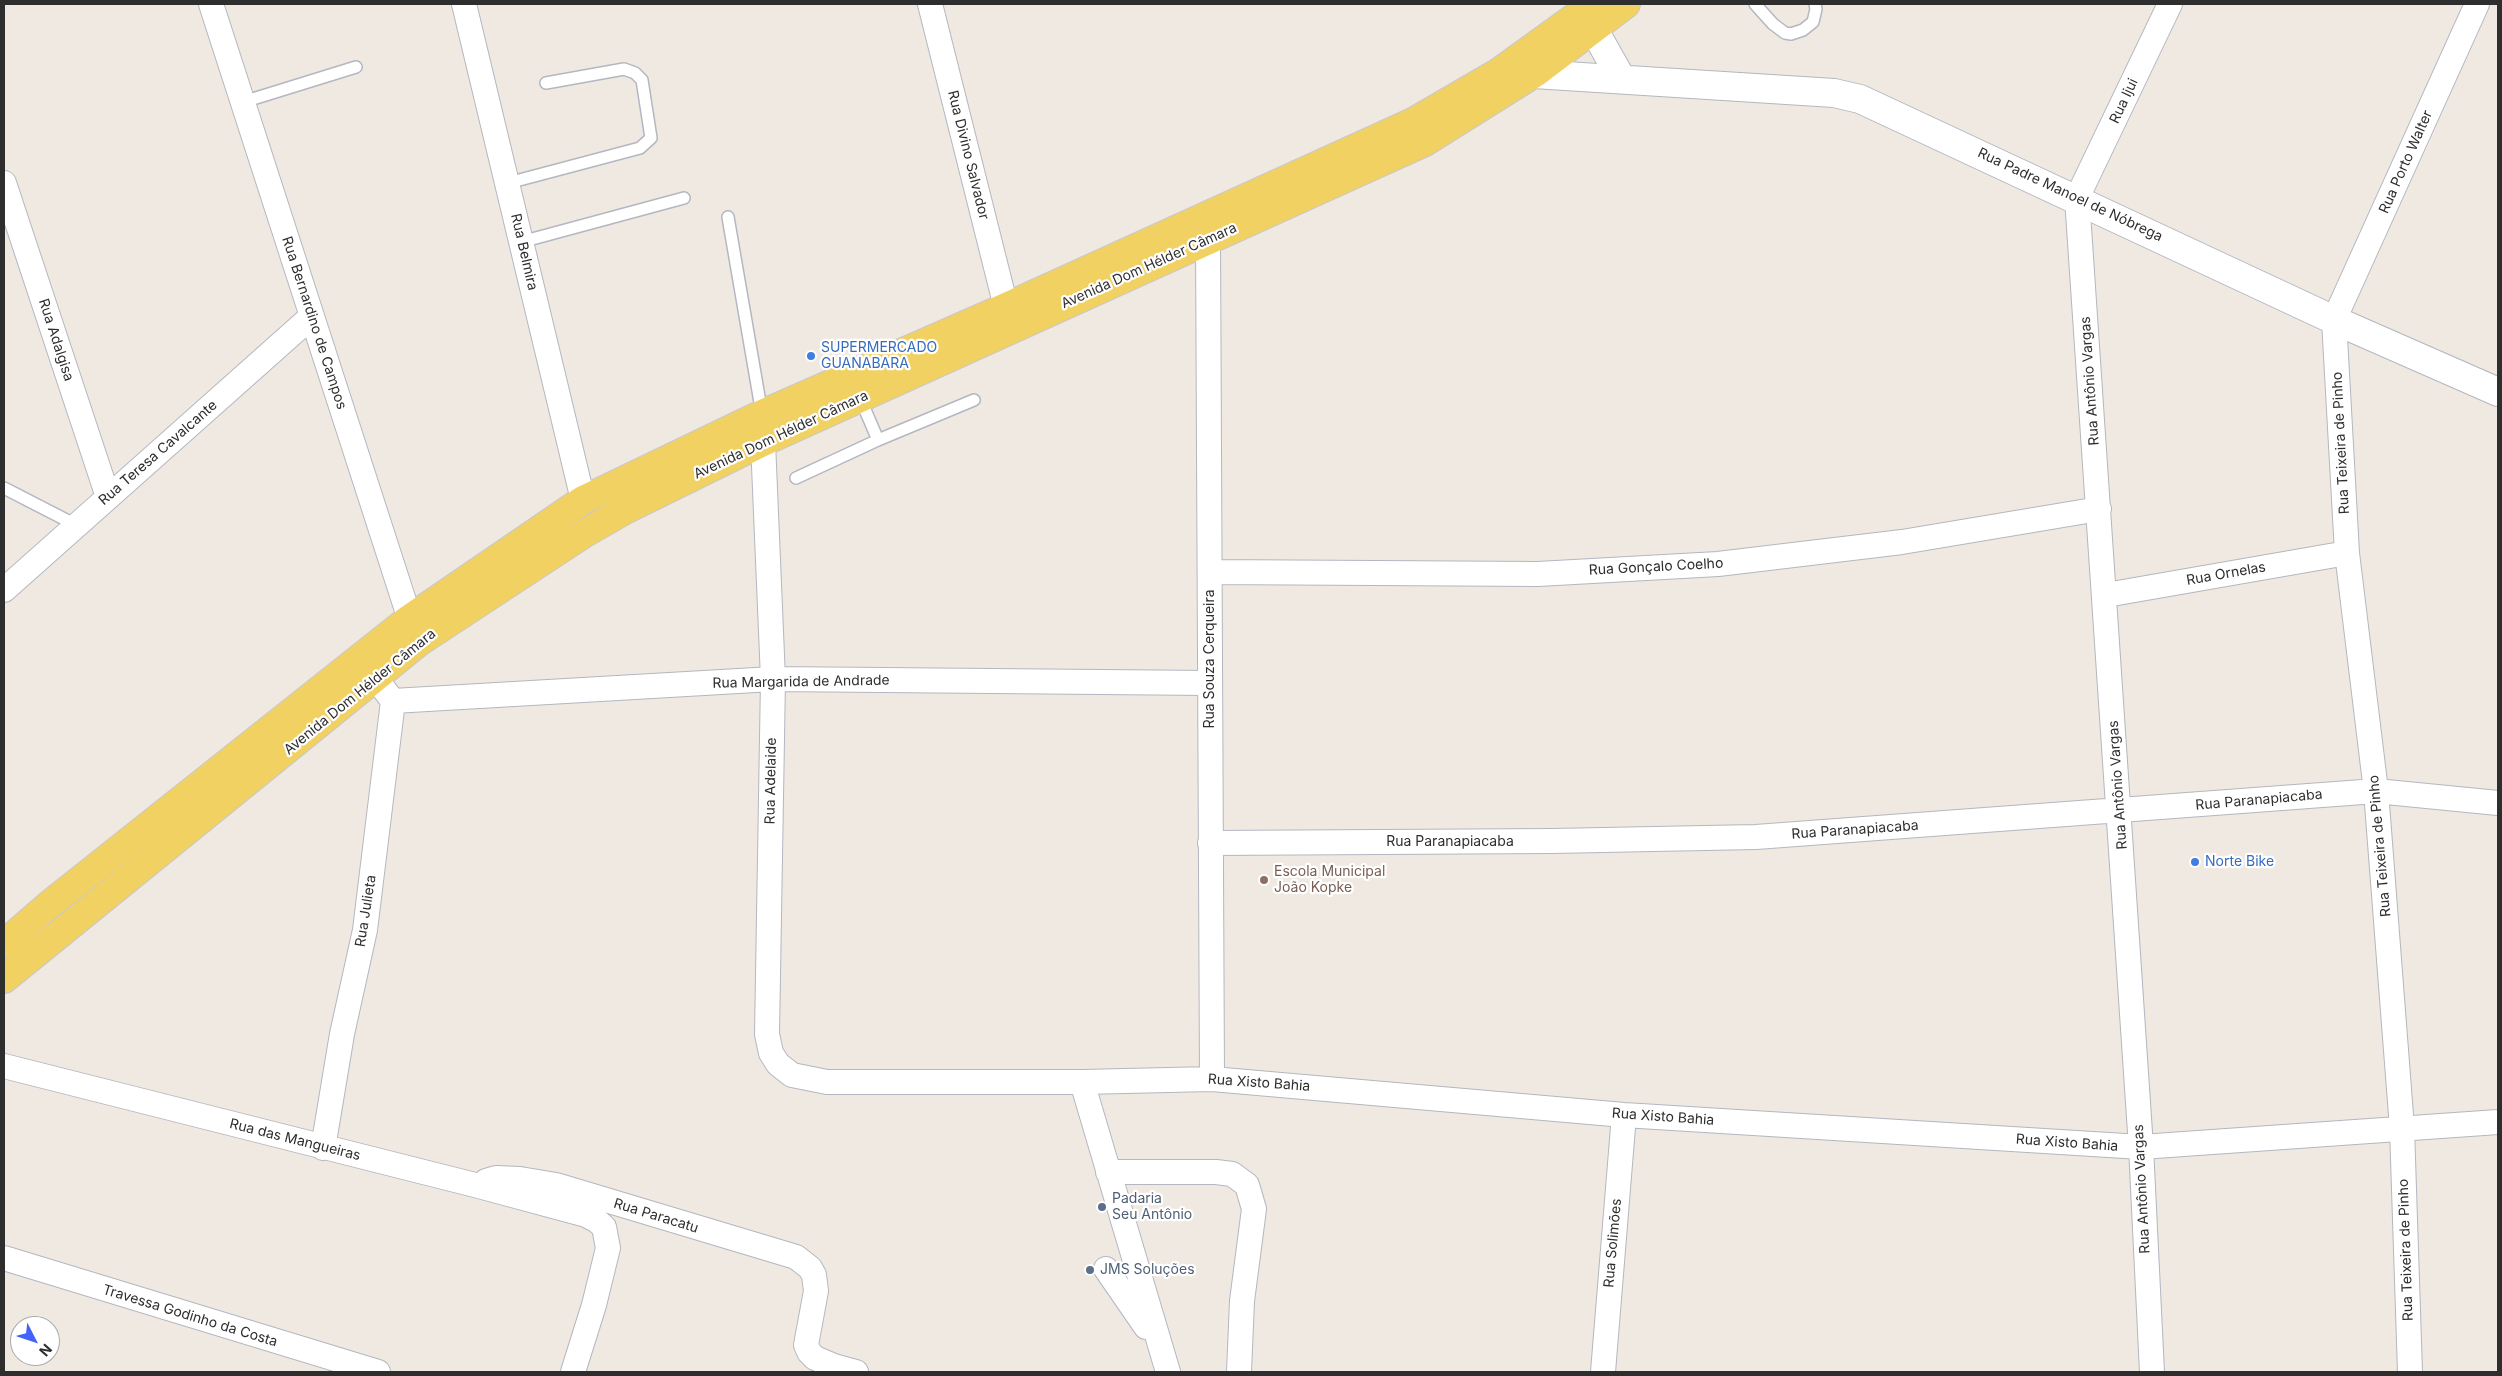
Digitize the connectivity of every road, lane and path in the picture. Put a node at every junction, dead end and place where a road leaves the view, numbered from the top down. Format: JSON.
{"nodes":[{"id":1,"x":211,"y":4,"type":"edge"},
{"id":2,"x":464,"y":4,"type":"edge"},
{"id":3,"x":930,"y":4,"type":"edge"},
{"id":4,"x":1626,"y":4,"type":"edge"},
{"id":5,"x":1755,"y":4,"type":"edge"},
{"id":6,"x":1814,"y":4,"type":"edge"},
{"id":7,"x":2170,"y":4,"type":"edge"},
{"id":8,"x":2477,"y":4,"type":"edge"},
{"id":9,"x":1594,"y":17,"type":"edge"},
{"id":10,"x":356,"y":67,"type":"dead end"},
{"id":11,"x":1500,"y":72,"type":"junction"},
{"id":12,"x":1535,"y":73,"type":"junction"},
{"id":13,"x":1621,"y":78,"type":"junction"},
{"id":14,"x":546,"y":83,"type":"dead end"},
{"id":15,"x":243,"y":102,"type":"junction"},
{"id":16,"x":4,"y":183,"type":"edge"},
{"id":17,"x":508,"y":183,"type":"junction"},
{"id":18,"x":684,"y":198,"type":"dead end"},
{"id":19,"x":2077,"y":198,"type":"junction"},
{"id":20,"x":728,"y":217,"type":"dead end"},
{"id":21,"x":1208,"y":239,"type":"junction"},
{"id":22,"x":521,"y":242,"type":"junction"},
{"id":23,"x":1006,"y":307,"type":"junction"},
{"id":24,"x":312,"y":316,"type":"junction"},
{"id":25,"x":2334,"y":320,"type":"junction"},
{"id":26,"x":2498,"y":392,"type":"edge"},
{"id":27,"x":860,"y":398,"type":"junction"},
{"id":28,"x":974,"y":400,"type":"dead end"},
{"id":29,"x":762,"y":414,"type":"junction"},
{"id":30,"x":878,"y":440,"type":"junction"},
{"id":31,"x":763,"y":442,"type":"junction"},
{"id":32,"x":796,"y":478,"type":"dead end"},
{"id":33,"x":4,"y":488,"type":"edge"},
{"id":34,"x":108,"y":497,"type":"junction"},
{"id":35,"x":583,"y":500,"type":"junction"},
{"id":36,"x":2099,"y":509,"type":"junction"},
{"id":37,"x":76,"y":525,"type":"junction"},
{"id":38,"x":2347,"y":553,"type":"junction"},
{"id":39,"x":1210,"y":572,"type":"junction"},
{"id":40,"x":4,"y":590,"type":"edge"},
{"id":41,"x":2106,"y":595,"type":"junction"},
{"id":42,"x":414,"y":631,"type":"junction"},
{"id":43,"x":375,"y":678,"type":"junction"},
{"id":44,"x":773,"y":679,"type":"junction"},
{"id":45,"x":1210,"y":683,"type":"junction"},
{"id":46,"x":393,"y":701,"type":"junction"},
{"id":47,"x":2376,"y":791,"type":"junction"},
{"id":48,"x":2498,"y":803,"type":"edge"},
{"id":49,"x":2119,"y":811,"type":"junction"},
{"id":50,"x":1210,"y":843,"type":"junction"},
{"id":51,"x":4,"y":944,"type":"edge"},
{"id":52,"x":4,"y":979,"type":"edge"},
{"id":53,"x":4,"y":1066,"type":"edge"},
{"id":54,"x":1212,"y":1078,"type":"junction"},
{"id":55,"x":827,"y":1082,"type":"joint"},
{"id":56,"x":1082,"y":1082,"type":"junction"},
{"id":57,"x":1624,"y":1115,"type":"junction"},
{"id":58,"x":2498,"y":1122,"type":"edge"},
{"id":59,"x":2402,"y":1128,"type":"junction"},
{"id":60,"x":2141,"y":1147,"type":"junction"},
{"id":61,"x":323,"y":1148,"type":"junction"},
{"id":62,"x":1108,"y":1172,"type":"junction"},
{"id":63,"x":475,"y":1185,"type":"junction"},
{"id":64,"x":586,"y":1215,"type":"joint"},
{"id":65,"x":4,"y":1258,"type":"edge"},
{"id":66,"x":1106,"y":1269,"type":"dead end"},
{"id":67,"x":1164,"y":1362,"type":"edge"},
{"id":68,"x":845,"y":1369,"type":"edge"},
{"id":69,"x":378,"y":1372,"type":"edge"},
{"id":70,"x":574,"y":1372,"type":"edge"},
{"id":71,"x":1239,"y":1372,"type":"edge"},
{"id":72,"x":1603,"y":1372,"type":"edge"},
{"id":73,"x":2152,"y":1372,"type":"edge"},
{"id":74,"x":2410,"y":1372,"type":"edge"}],
"edges":[{"from":1,"to":15,"type":"street","name":"Rua Bernardino de Campos"},
{"from":2,"to":17,"type":"street","name":"Rua Belmira"},
{"from":3,"to":23,"type":"street","name":"Rua Divino Salvador"},
{"from":4,"to":9,"type":"main road","name":"Avenida Dom Hélder Câmara"},
{"from":5,"to":6,"type":"lane"},
{"from":7,"to":19,"type":"street","name":"Rua Ijui"},
{"from":8,"to":25,"type":"street","name":"Rua Porto Walter"},
{"from":9,"to":11,"type":"main road","name":"Avenida Dom Hélder Câmara"},
{"from":9,"to":12,"type":"main road","name":"Avenida Dom Hélder Câmara"},
{"from":9,"to":13,"type":"main road"},
{"from":10,"to":15,"type":"lane"},
{"from":11,"to":12,"type":"main road","name":"Rua Padre Manoel de Nóbrega"},
{"from":11,"to":23,"type":"main road","name":"Avenida Dom Hélder Câmara"},
{"from":12,"to":13,"type":"main road","name":"Rua Padre Manoel de Nóbrega"},
{"from":12,"to":21,"type":"main road","name":"Avenida Dom Hélder Câmara"},
{"from":13,"to":19,"type":"main road","name":"Rua Padre Manoel de Nóbrega"},
{"from":14,"to":17,"type":"lane"},
{"from":15,"to":24,"type":"street","name":"Rua Bernardino de Campos"},
{"from":16,"to":34,"type":"street","name":"Rua Adalgisa"},
{"from":17,"to":22,"type":"street","name":"Rua Belmira"},
{"from":18,"to":22,"type":"lane"},
{"from":19,"to":25,"type":"main road","name":"Rua Padre Manoel de Nóbrega"},
{"from":19,"to":36,"type":"street","name":"Rua Antônio Vargas"},
{"from":20,"to":29,"type":"lane"},
{"from":21,"to":27,"type":"main road","name":"Avenida Dom Hélder Câmara"},
{"from":21,"to":39,"type":"street","name":"Rua Souza Cerqueira"},
{"from":22,"to":35,"type":"street","name":"Rua Belmira"},
{"from":23,"to":29,"type":"main road","name":"Avenida Dom Hélder Câmara"},
{"from":24,"to":34,"type":"street","name":"Rua Teresa Cavalcante"},
{"from":24,"to":42,"type":"street","name":"Rua Bernardino de Campos"},
{"from":25,"to":26,"type":"main road","name":"Rua Padre Manoel de Nóbrega"},
{"from":25,"to":38,"type":"street","name":"Rua Teixeira de Pinho"},
{"from":27,"to":30,"type":"lane"},
{"from":27,"to":31,"type":"main road","name":"Avenida Dom Hélder Câmara"},
{"from":28,"to":30,"type":"lane"},
{"from":29,"to":35,"type":"main road","name":"Avenida Dom Hélder Câmara"},
{"from":30,"to":32,"type":"lane"},
{"from":31,"to":42,"type":"main road","name":"Avenida Dom Hélder Câmara"},
{"from":31,"to":44,"type":"street","name":"Rua Adelaide"},
{"from":33,"to":37,"type":"lane"},
{"from":34,"to":37,"type":"street","name":"Rua Teresa Cavalcante"},
{"from":35,"to":42,"type":"main road","name":"Avenida Dom Hélder Câmara"},
{"from":36,"to":39,"type":"street","name":"Rua Gonçalo Coelho"},
{"from":36,"to":41,"type":"street","name":"Rua Antônio Vargas"},
{"from":37,"to":40,"type":"street","name":"Rua Teresa Cavalcante"},
{"from":38,"to":41,"type":"street","name":"Rua Ornelas"},
{"from":38,"to":47,"type":"street","name":"Rua Teixeira de Pinho"},
{"from":39,"to":45,"type":"street","name":"Rua Souza Cerqueira"},
{"from":41,"to":49,"type":"street","name":"Rua Antônio Vargas"},
{"from":42,"to":43,"type":"main road","name":"Avenida Dom Hélder Câmara"},
{"from":42,"to":51,"type":"main road","name":"Avenida Dom Hélder Câmara"},
{"from":43,"to":46,"type":"street"},
{"from":43,"to":52,"type":"main road","name":"Avenida Dom Hélder Câmara"},
{"from":44,"to":45,"type":"street","name":"Rua Margarida de Andrade"},
{"from":44,"to":46,"type":"street","name":"Rua Margarida de Andrade"},
{"from":44,"to":55,"type":"street","name":"Rua Adelaide"},
{"from":45,"to":50,"type":"street","name":"Rua Souza Cerqueira"},
{"from":46,"to":61,"type":"street","name":"Rua Julieta"},
{"from":47,"to":48,"type":"street","name":"Rua Paranapiacaba"},
{"from":47,"to":49,"type":"street","name":"Rua Paranapiacaba"},
{"from":47,"to":59,"type":"street","name":"Rua Teixeira de Pinho"},
{"from":49,"to":50,"type":"street","name":"Rua Paranapiacaba"},
{"from":49,"to":60,"type":"street","name":"Rua Antônio Vargas"},
{"from":50,"to":54,"type":"street","name":"Rua Souza Cerqueira"},
{"from":53,"to":61,"type":"street","name":"Rua das Mangueiras"},
{"from":54,"to":56,"type":"street","name":"Rua Xisto Bahia"},
{"from":54,"to":57,"type":"street","name":"Rua Xisto Bahia"},
{"from":55,"to":56,"type":"street","name":"Rua Xisto Bahia"},
{"from":56,"to":62,"type":"street"},
{"from":57,"to":60,"type":"street","name":"Rua Xisto Bahia"},
{"from":57,"to":72,"type":"street","name":"Rua Solimões"},
{"from":58,"to":59,"type":"street","name":"Rua Xisto Bahia"},
{"from":59,"to":60,"type":"street","name":"Rua Xisto Bahia"},
{"from":59,"to":74,"type":"street","name":"Rua Teixeira de Pinho"},
{"from":60,"to":73,"type":"street","name":"Rua Antônio Vargas"},
{"from":61,"to":63,"type":"street","name":"Rua das Mangueiras"},
{"from":62,"to":67,"type":"street"},
{"from":62,"to":71,"type":"street"},
{"from":63,"to":64,"type":"street","name":"Rua das Mangueiras"},
{"from":63,"to":68,"type":"street","name":"Rua Paracatu"},
{"from":64,"to":70,"type":"street","name":"Rua Paracatu"},
{"from":65,"to":69,"type":"street","name":"Travessa Godinho da Costa"},
{"from":66,"to":67,"type":"street"}]}
